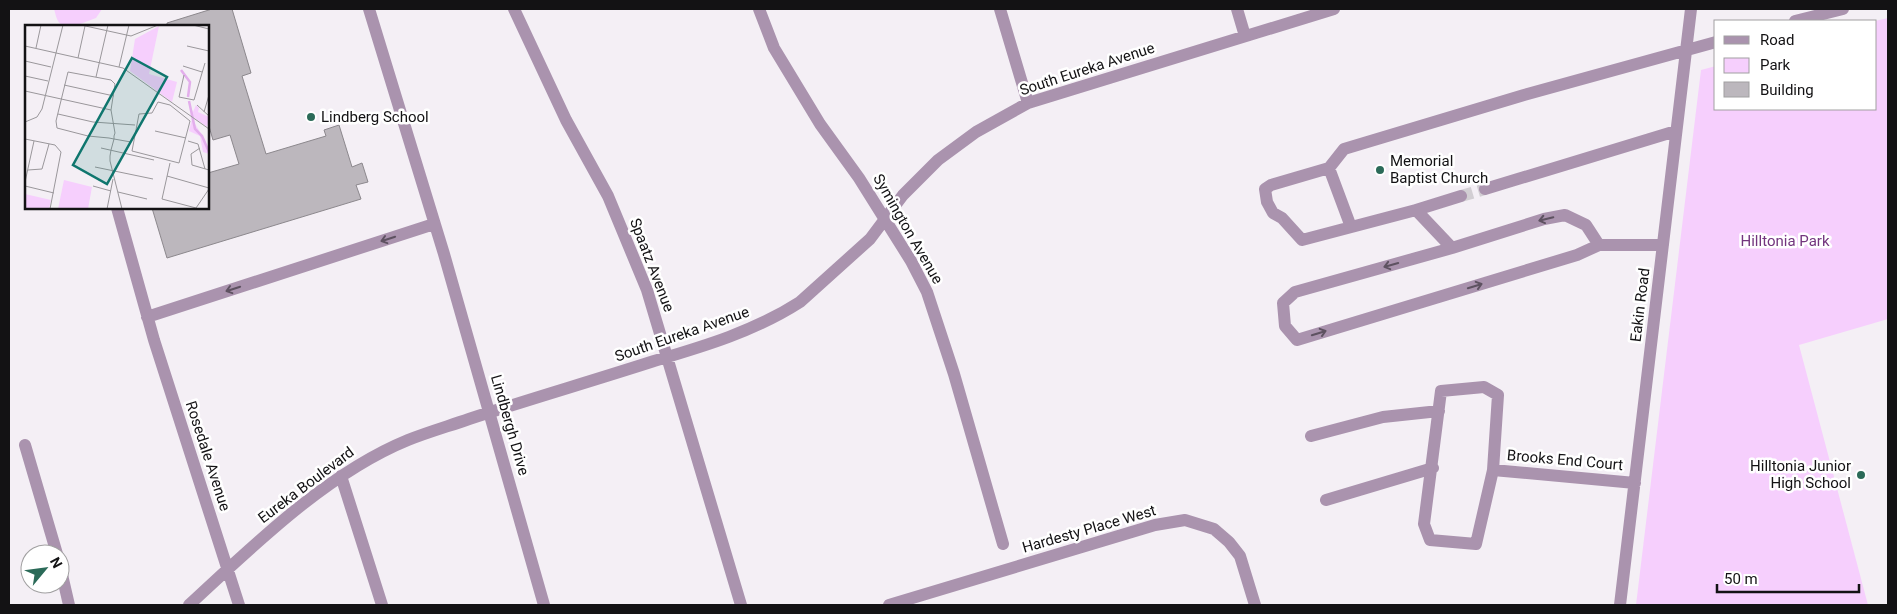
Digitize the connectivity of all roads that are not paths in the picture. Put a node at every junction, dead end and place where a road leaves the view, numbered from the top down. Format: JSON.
{"nodes":[{"id":1,"x":369,"y":9,"type":"edge"},
{"id":2,"x":514,"y":9,"type":"edge"},
{"id":3,"x":759,"y":9,"type":"edge"},
{"id":4,"x":1000,"y":9,"type":"edge"},
{"id":5,"x":1237,"y":9,"type":"edge"},
{"id":6,"x":1334,"y":9,"type":"edge"},
{"id":7,"x":1691,"y":9,"type":"edge"},
{"id":8,"x":1843,"y":9,"type":"edge"},
{"id":9,"x":1799,"y":20,"type":"edge"},
{"id":10,"x":1245,"y":36,"type":"junction"},
{"id":11,"x":1714,"y":43,"type":"edge"},
{"id":12,"x":1687,"y":50,"type":"junction"},
{"id":13,"x":1028,"y":103,"type":"junction"},
{"id":14,"x":1676,"y":131,"type":"junction"},
{"id":15,"x":1329,"y":168,"type":"junction"},
{"id":16,"x":1485,"y":189,"type":"tunnel mouth"},
{"id":17,"x":1461,"y":196,"type":"tunnel mouth"},
{"id":18,"x":117,"y":209,"type":"edge"},
{"id":19,"x":1416,"y":210,"type":"junction"},
{"id":20,"x":885,"y":220,"type":"junction"},
{"id":21,"x":434,"y":224,"type":"junction"},
{"id":22,"x":1351,"y":227,"type":"junction"},
{"id":23,"x":1599,"y":245,"type":"junction"},
{"id":24,"x":1663,"y":245,"type":"junction"},
{"id":25,"x":1452,"y":248,"type":"junction"},
{"id":26,"x":147,"y":317,"type":"junction"},
{"id":27,"x":666,"y":358,"type":"junction"},
{"id":28,"x":1439,"y":410,"type":"junction"},
{"id":29,"x":489,"y":412,"type":"junction"},
{"id":30,"x":1312,"y":436,"type":"dead end"},
{"id":31,"x":25,"y":445,"type":"dead end"},
{"id":32,"x":1433,"y":468,"type":"junction"},
{"id":33,"x":1493,"y":470,"type":"junction"},
{"id":34,"x":341,"y":476,"type":"junction"},
{"id":35,"x":1635,"y":483,"type":"junction"},
{"id":36,"x":1326,"y":500,"type":"dead end"},
{"id":37,"x":54,"y":544,"type":"edge"},
{"id":38,"x":1003,"y":544,"type":"dead end"},
{"id":39,"x":227,"y":570,"type":"junction"},
{"id":40,"x":921,"y":601,"type":"edge"},
{"id":41,"x":189,"y":605,"type":"edge"},
{"id":42,"x":239,"y":605,"type":"edge"},
{"id":43,"x":382,"y":605,"type":"edge"},
{"id":44,"x":544,"y":605,"type":"edge"},
{"id":45,"x":741,"y":605,"type":"edge"},
{"id":46,"x":889,"y":605,"type":"edge"},
{"id":47,"x":1255,"y":605,"type":"edge"},
{"id":48,"x":1620,"y":605,"type":"edge"}],
"edges":[{"from":1,"to":21,"type":"street","name":"Lindbergh Drive"},
{"from":2,"to":27,"type":"street","name":"Spaatz Avenue"},
{"from":3,"to":20,"type":"street","name":"Symington Avenue"},
{"from":4,"to":13,"type":"street"},
{"from":5,"to":10,"type":"street"},
{"from":6,"to":10,"type":"street","name":"South Eureka Avenue"},
{"from":7,"to":12,"type":"street","name":"Eakin Road"},
{"from":8,"to":9,"type":"street"},
{"from":10,"to":13,"type":"street","name":"South Eureka Avenue"},
{"from":11,"to":12,"type":"street"},
{"from":12,"to":14,"type":"street","name":"Eakin Road"},
{"from":12,"to":15,"type":"street"},
{"from":13,"to":20,"type":"street","name":"South Eureka Avenue"},
{"from":14,"to":16,"type":"street"},
{"from":14,"to":24,"type":"street","name":"Eakin Road"},
{"from":15,"to":22,"type":"street"},
{"from":15,"to":22,"type":"street"},
{"from":17,"to":19,"type":"street"},
{"from":18,"to":26,"type":"street","name":"Rosedale Avenue"},
{"from":19,"to":22,"type":"street"},
{"from":19,"to":25,"type":"street"},
{"from":20,"to":27,"type":"street","name":"South Eureka Avenue"},
{"from":20,"to":38,"type":"street","name":"Symington Avenue"},
{"from":21,"to":26,"type":"street","one_way":true},
{"from":21,"to":29,"type":"street","name":"Lindbergh Drive"},
{"from":23,"to":24,"type":"street"},
{"from":23,"to":25,"type":"street","one_way":true},
{"from":25,"to":23,"type":"street","one_way":true},
{"from":24,"to":35,"type":"street","name":"Eakin Road"},
{"from":26,"to":39,"type":"street","name":"Rosedale Avenue"},
{"from":27,"to":29,"type":"street","name":"South Eureka Avenue"},
{"from":27,"to":45,"type":"street","name":"Spaatz Avenue"},
{"from":28,"to":30,"type":"street"},
{"from":28,"to":32,"type":"street"},
{"from":28,"to":33,"type":"street"},
{"from":29,"to":34,"type":"street","name":"Eureka Boulevard"},
{"from":29,"to":44,"type":"street","name":"Lindbergh Drive"},
{"from":31,"to":37,"type":"street"},
{"from":32,"to":33,"type":"street"},
{"from":32,"to":36,"type":"street"},
{"from":33,"to":35,"type":"street","name":"Brooks End Court"},
{"from":34,"to":39,"type":"street","name":"Eureka Boulevard"},
{"from":34,"to":43,"type":"street"},
{"from":35,"to":48,"type":"street","name":"Eakin Road"},
{"from":39,"to":41,"type":"street","name":"Eureka Boulevard"},
{"from":39,"to":42,"type":"street","name":"Rosedale Avenue"},
{"from":40,"to":46,"type":"street","name":"Hardesty Place West"},
{"from":40,"to":47,"type":"street","name":"Hardesty Place West"}]}
